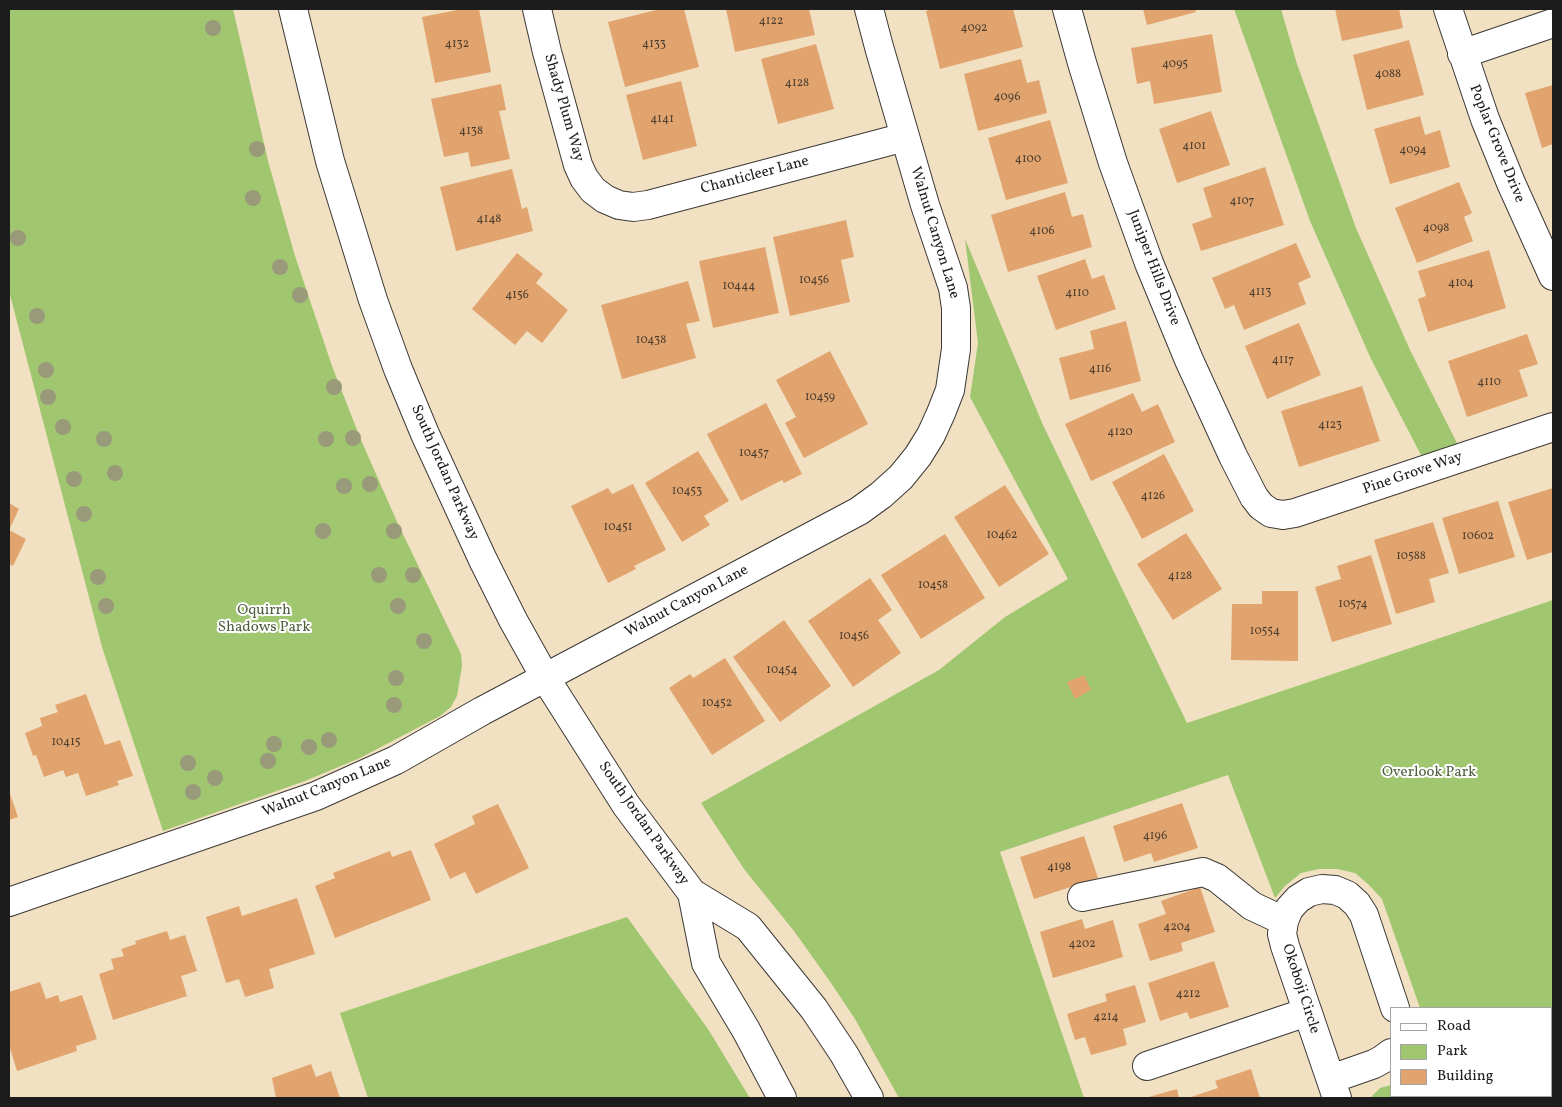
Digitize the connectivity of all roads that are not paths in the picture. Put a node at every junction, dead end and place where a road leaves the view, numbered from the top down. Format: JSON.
{"nodes":[{"id":1,"x":293,"y":9,"type":"edge"},
{"id":2,"x":537,"y":9,"type":"edge"},
{"id":3,"x":869,"y":9,"type":"edge"},
{"id":4,"x":1067,"y":9,"type":"edge"},
{"id":5,"x":1448,"y":9,"type":"edge"},
{"id":6,"x":1553,"y":24,"type":"edge"},
{"id":7,"x":1462,"y":54,"type":"junction"},
{"id":8,"x":905,"y":137,"type":"junction"},
{"id":9,"x":605,"y":199,"type":"joint"},
{"id":10,"x":1553,"y":276,"type":"edge"},
{"id":11,"x":1553,"y":427,"type":"edge"},
{"id":12,"x":1271,"y":513,"type":"joint"},
{"id":13,"x":546,"y":678,"type":"junction"},
{"id":14,"x":692,"y":894,"type":"junction"},
{"id":15,"x":1082,"y":897,"type":"dead end"},
{"id":16,"x":9,"y":902,"type":"edge"},
{"id":17,"x":1284,"y":921,"type":"junction"},
{"id":18,"x":1395,"y":1007,"type":"edge"},
{"id":19,"x":1307,"y":1012,"type":"junction"},
{"id":20,"x":1390,"y":1054,"type":"edge"},
{"id":21,"x":1147,"y":1066,"type":"dead end"},
{"id":22,"x":1334,"y":1088,"type":"edge"},
{"id":23,"x":782,"y":1098,"type":"edge"},
{"id":24,"x":869,"y":1098,"type":"edge"}],
"edges":[{"from":1,"to":13,"type":"street","name":"South Jordan Parkway"},
{"from":2,"to":9,"type":"street","name":"Shady Plum Way"},
{"from":3,"to":8,"type":"street","name":"Walnut Canyon Lane"},
{"from":4,"to":12,"type":"street","name":"Juniper Hills Drive"},
{"from":5,"to":7,"type":"street","name":"Poplar Grove Drive"},
{"from":6,"to":7,"type":"street"},
{"from":7,"to":10,"type":"street","name":"Poplar Grove Drive"},
{"from":8,"to":9,"type":"street","name":"Chanticleer Lane"},
{"from":8,"to":13,"type":"street","name":"Walnut Canyon Lane"},
{"from":11,"to":12,"type":"street","name":"Pine Grove Way"},
{"from":13,"to":14,"type":"street","name":"South Jordan Parkway"},
{"from":13,"to":16,"type":"street","name":"Walnut Canyon Lane"},
{"from":14,"to":23,"type":"street","name":"South Jordan Parkway"},
{"from":14,"to":24,"type":"street","name":"South Jordan Parkway"},
{"from":15,"to":17,"type":"street"},
{"from":17,"to":18,"type":"street"},
{"from":17,"to":19,"type":"street","name":"Okoboji Circle"},
{"from":19,"to":21,"type":"street"},
{"from":19,"to":22,"type":"street","name":"Okoboji Circle"},
{"from":20,"to":22,"type":"street","name":"Okoboji Circle"}]}
